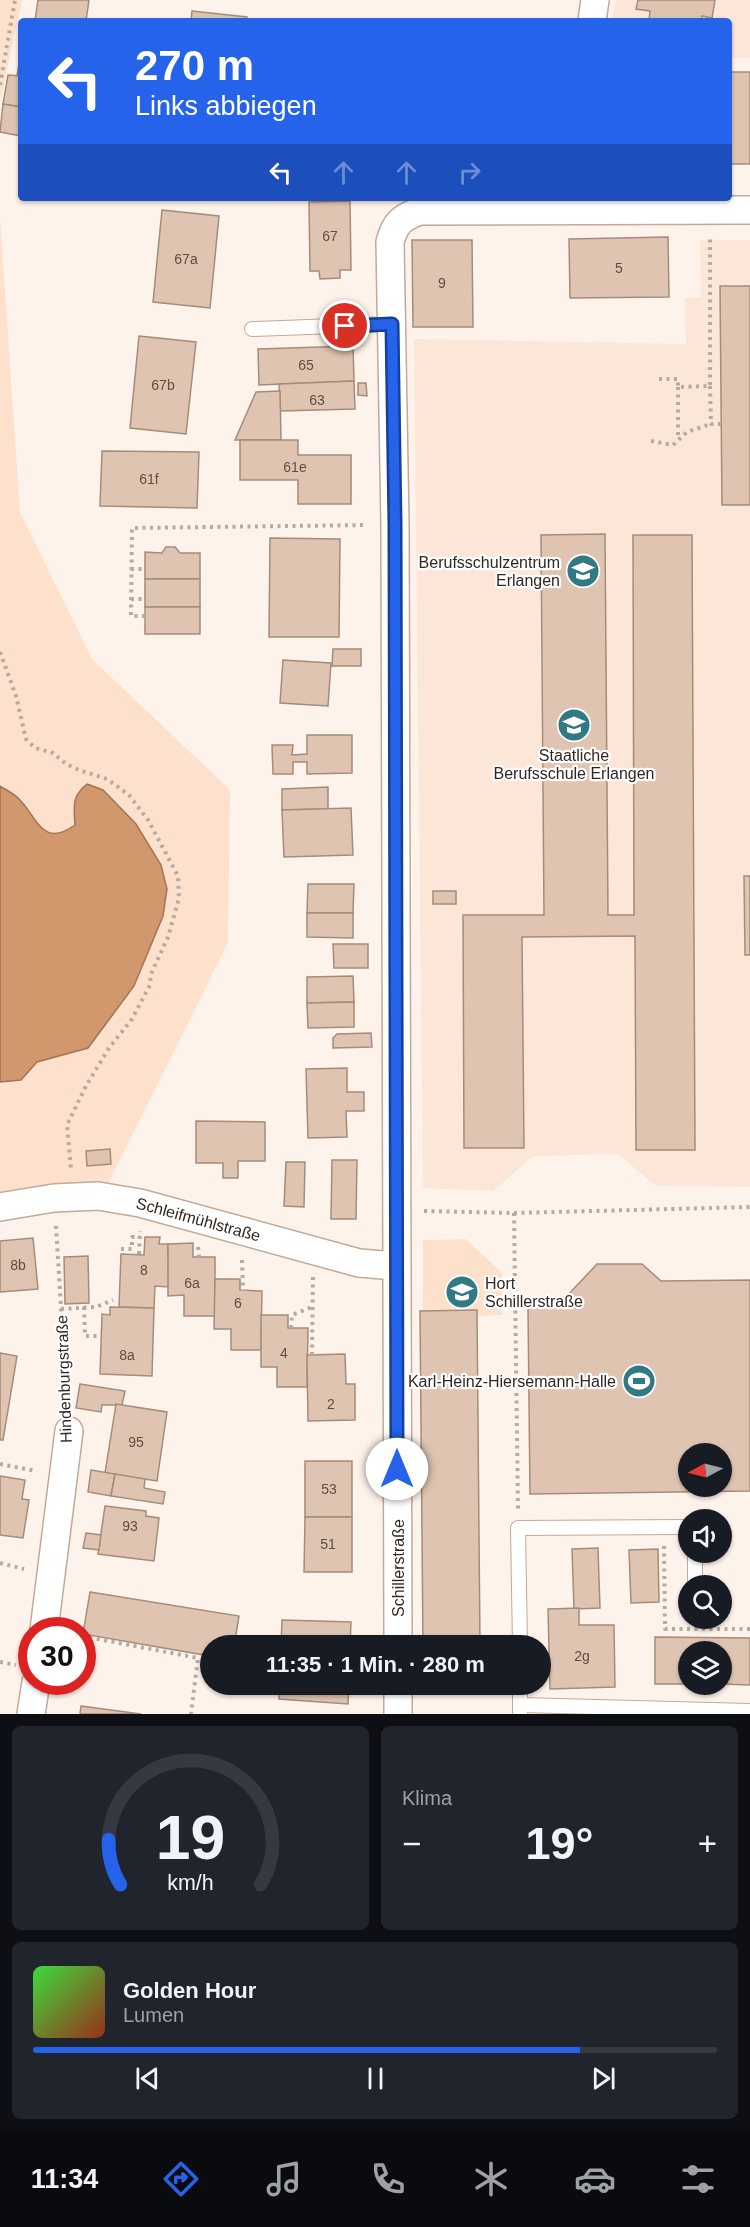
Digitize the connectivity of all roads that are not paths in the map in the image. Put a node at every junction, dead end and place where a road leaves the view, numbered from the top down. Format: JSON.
{"nodes":[{"id":1,"x":595,"y":0,"type":"edge"},
{"id":2,"x":592,"y":18,"type":"edge"},
{"id":3,"x":565,"y":204,"type":"edge"},
{"id":4,"x":750,"y":210,"type":"edge"},
{"id":5,"x":392,"y":324,"type":"junction"},
{"id":6,"x":252,"y":329,"type":"dead end"},
{"id":7,"x":0,"y":1207,"type":"edge"},
{"id":8,"x":395,"y":1266,"type":"junction"},
{"id":9,"x":69,"y":1431,"type":"road end"},
{"id":10,"x":678,"y":1527,"type":"edge"},
{"id":11,"x":46,"y":1617,"type":"edge"},
{"id":12,"x":398,"y":1635,"type":"edge"},
{"id":13,"x":520,"y":1635,"type":"edge"},
{"id":14,"x":34,"y":1695,"type":"edge"},
{"id":15,"x":398,"y":1695,"type":"edge"},
{"id":16,"x":520,"y":1710,"type":"edge"},
{"id":17,"x":750,"y":1711,"type":"edge"},
{"id":18,"x":31,"y":1714,"type":"edge"},
{"id":19,"x":398,"y":1714,"type":"edge"}],
"edges":[{"from":1,"to":2,"type":"street"},
{"from":3,"to":4,"type":"street"},
{"from":3,"to":5,"type":"street","name":"Schillerstraße"},
{"from":5,"to":6,"type":"lane"},
{"from":5,"to":8,"type":"street","name":"Schillerstraße"},
{"from":7,"to":8,"type":"street","name":"Schleifmühlstraße"},
{"from":8,"to":12,"type":"street","name":"Schillerstraße"},
{"from":9,"to":11,"type":"street","name":"Hindenburgstraße"},
{"from":10,"to":13,"type":"lane"},
{"from":14,"to":18,"type":"street"},
{"from":15,"to":19,"type":"street"},
{"from":16,"to":17,"type":"lane"}]}
